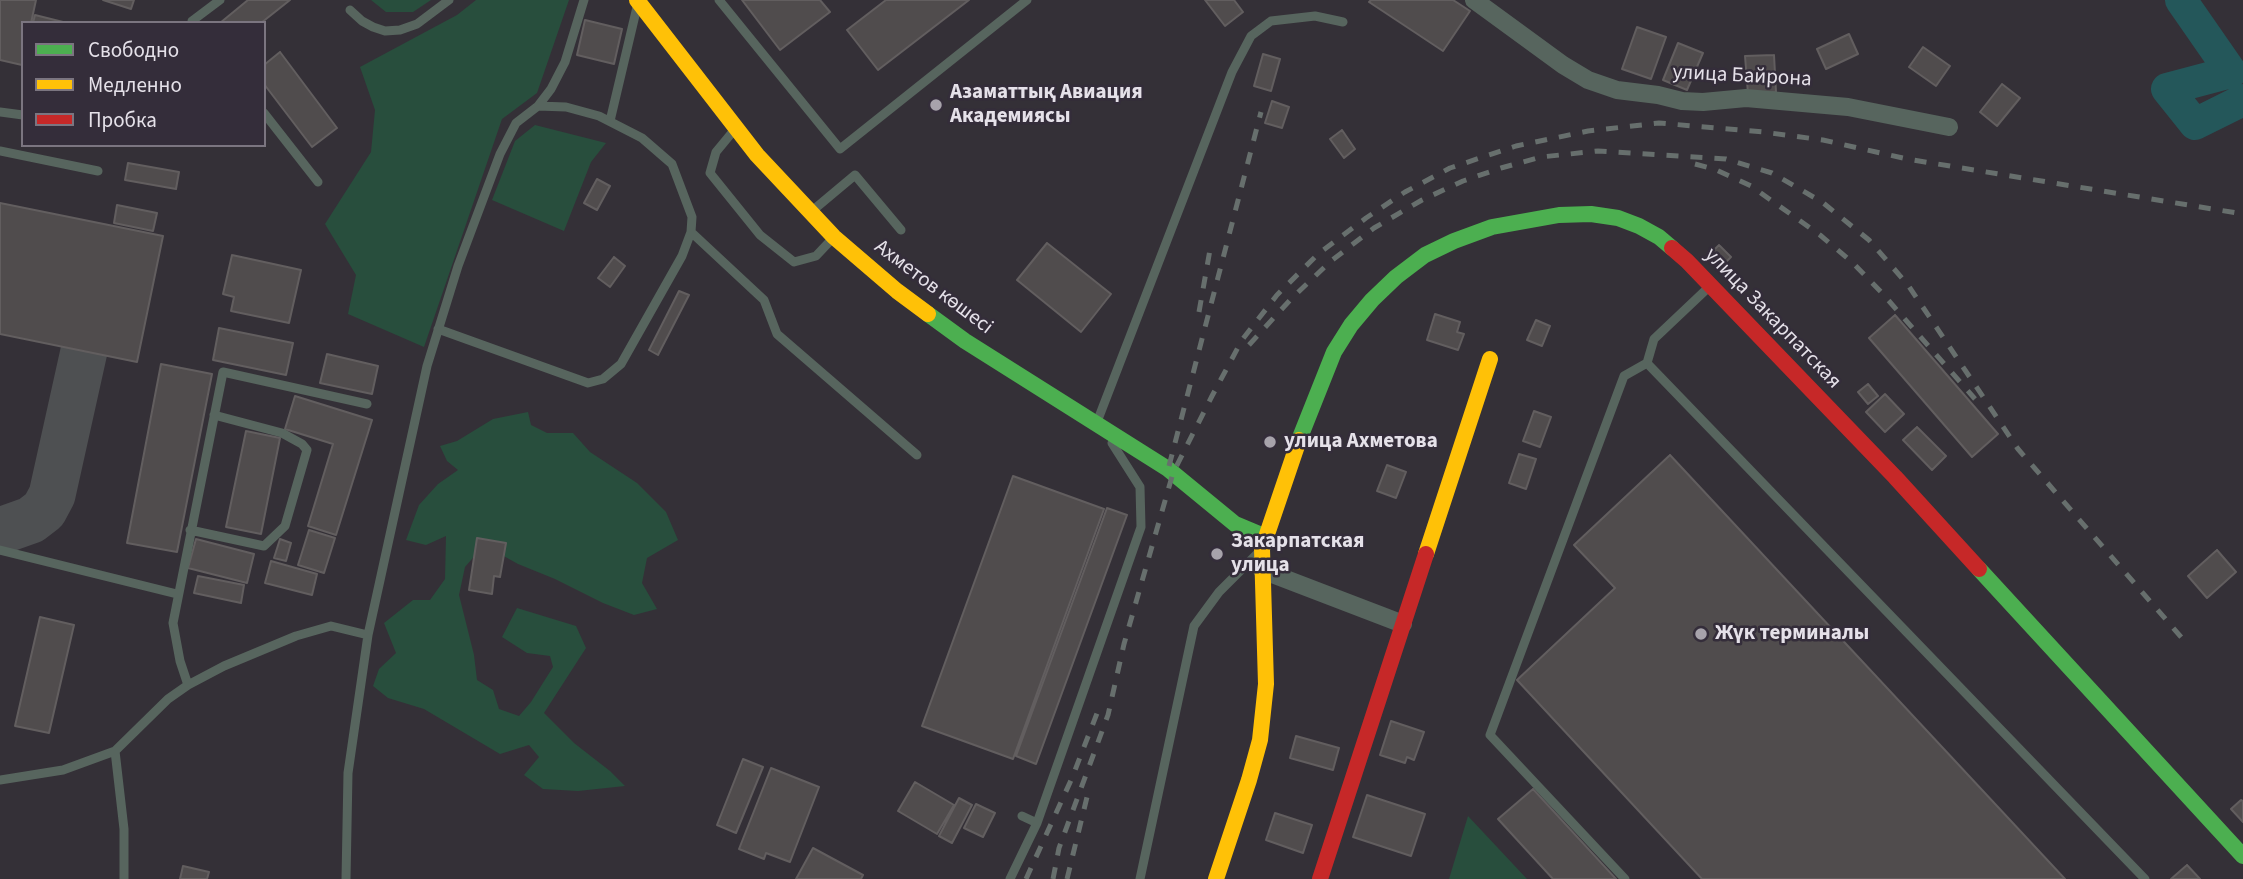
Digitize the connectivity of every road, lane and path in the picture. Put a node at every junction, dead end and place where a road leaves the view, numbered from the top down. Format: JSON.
{"nodes":[{"id":1,"x":220,"y":0,"type":"edge"},
{"id":2,"x":449,"y":0,"type":"edge"},
{"id":3,"x":584,"y":0,"type":"edge"},
{"id":4,"x":719,"y":0,"type":"edge"},
{"id":5,"x":1027,"y":0,"type":"edge"},
{"id":6,"x":1475,"y":0,"type":"edge"},
{"id":7,"x":638,"y":1,"type":"edge"},
{"id":8,"x":350,"y":10,"type":"dead end"},
{"id":9,"x":192,"y":21,"type":"edge"},
{"id":10,"x":1343,"y":22,"type":"dead end"},
{"id":11,"x":538,"y":106,"type":"junction"},
{"id":12,"x":0,"y":112,"type":"edge"},
{"id":13,"x":21,"y":115,"type":"edge"},
{"id":14,"x":266,"y":116,"type":"edge"},
{"id":15,"x":610,"y":121,"type":"junction"},
{"id":16,"x":1949,"y":127,"type":"dead end"},
{"id":17,"x":737,"y":128,"type":"junction"},
{"id":18,"x":0,"y":151,"type":"edge"},
{"id":19,"x":98,"y":171,"type":"dead end"},
{"id":20,"x":318,"y":182,"type":"dead end"},
{"id":21,"x":810,"y":212,"type":"junction"},
{"id":22,"x":901,"y":230,"type":"dead end"},
{"id":23,"x":691,"y":232,"type":"junction"},
{"id":24,"x":834,"y":237,"type":"junction"},
{"id":25,"x":1711,"y":285,"type":"junction"},
{"id":26,"x":438,"y":329,"type":"junction"},
{"id":27,"x":1490,"y":359,"type":"dead end"},
{"id":28,"x":1647,"y":363,"type":"junction"},
{"id":29,"x":367,"y":404,"type":"dead end"},
{"id":30,"x":214,"y":415,"type":"junction"},
{"id":31,"x":1099,"y":425,"type":"junction"},
{"id":32,"x":917,"y":455,"type":"dead end"},
{"id":33,"x":190,"y":530,"type":"junction"},
{"id":34,"x":1264,"y":543,"type":"junction"},
{"id":35,"x":0,"y":550,"type":"edge"},
{"id":36,"x":1262,"y":570,"type":"junction"},
{"id":37,"x":177,"y":594,"type":"junction"},
{"id":38,"x":1403,"y":624,"type":"junction"},
{"id":39,"x":368,"y":635,"type":"junction"},
{"id":40,"x":188,"y":685,"type":"junction"},
{"id":41,"x":115,"y":751,"type":"junction"},
{"id":42,"x":0,"y":780,"type":"edge"},
{"id":43,"x":1022,"y":816,"type":"dead end"},
{"id":44,"x":1037,"y":824,"type":"junction"},
{"id":45,"x":2243,"y":856,"type":"edge"},
{"id":46,"x":124,"y":879,"type":"edge"},
{"id":47,"x":346,"y":879,"type":"edge"},
{"id":48,"x":1010,"y":879,"type":"edge"},
{"id":49,"x":1140,"y":879,"type":"edge"},
{"id":50,"x":1216,"y":879,"type":"edge"},
{"id":51,"x":1320,"y":879,"type":"edge"},
{"id":52,"x":1625,"y":879,"type":"edge"},
{"id":53,"x":2145,"y":879,"type":"edge"}],
"edges":[{"from":1,"to":9,"type":"lane"},
{"from":2,"to":8,"type":"lane"},
{"from":3,"to":11,"type":"lane"},
{"from":4,"to":5,"type":"lane"},
{"from":6,"to":16,"type":"street","name":"улица Байрона"},
{"from":7,"to":15,"type":"lane"},
{"from":7,"to":17,"type":"street","name":"Ахметов көшесі"},
{"from":10,"to":31,"type":"lane"},
{"from":11,"to":15,"type":"lane"},
{"from":11,"to":26,"type":"lane"},
{"from":12,"to":13,"type":"lane"},
{"from":14,"to":20,"type":"lane"},
{"from":15,"to":23,"type":"lane"},
{"from":17,"to":21,"type":"street","name":"Ахметов көшесі"},
{"from":17,"to":24,"type":"lane"},
{"from":18,"to":19,"type":"lane"},
{"from":21,"to":22,"type":"lane"},
{"from":21,"to":24,"type":"street","name":"Ахметов көшесі"},
{"from":23,"to":26,"type":"lane"},
{"from":23,"to":32,"type":"lane"},
{"from":24,"to":31,"type":"street","name":"Ахметов көшесі"},
{"from":25,"to":28,"type":"lane"},
{"from":25,"to":34,"type":"street","name":"улица Закарпатская"},
{"from":25,"to":45,"type":"street","name":"улица Закарпатская"},
{"from":26,"to":39,"type":"lane"},
{"from":27,"to":38,"type":"street"},
{"from":28,"to":52,"type":"lane"},
{"from":28,"to":53,"type":"lane"},
{"from":29,"to":30,"type":"lane"},
{"from":30,"to":33,"type":"lane"},
{"from":30,"to":33,"type":"lane"},
{"from":31,"to":34,"type":"street","name":"Ахметов көшесі"},
{"from":31,"to":44,"type":"lane"},
{"from":33,"to":37,"type":"lane"},
{"from":34,"to":36,"type":"street"},
{"from":34,"to":49,"type":"lane"},
{"from":35,"to":37,"type":"lane"},
{"from":36,"to":38,"type":"street"},
{"from":36,"to":50,"type":"street"},
{"from":37,"to":40,"type":"lane"},
{"from":38,"to":51,"type":"street"},
{"from":39,"to":40,"type":"lane"},
{"from":39,"to":47,"type":"lane"},
{"from":40,"to":41,"type":"lane"},
{"from":41,"to":42,"type":"lane"},
{"from":41,"to":46,"type":"lane"},
{"from":43,"to":44,"type":"lane"},
{"from":44,"to":48,"type":"lane"}]}
